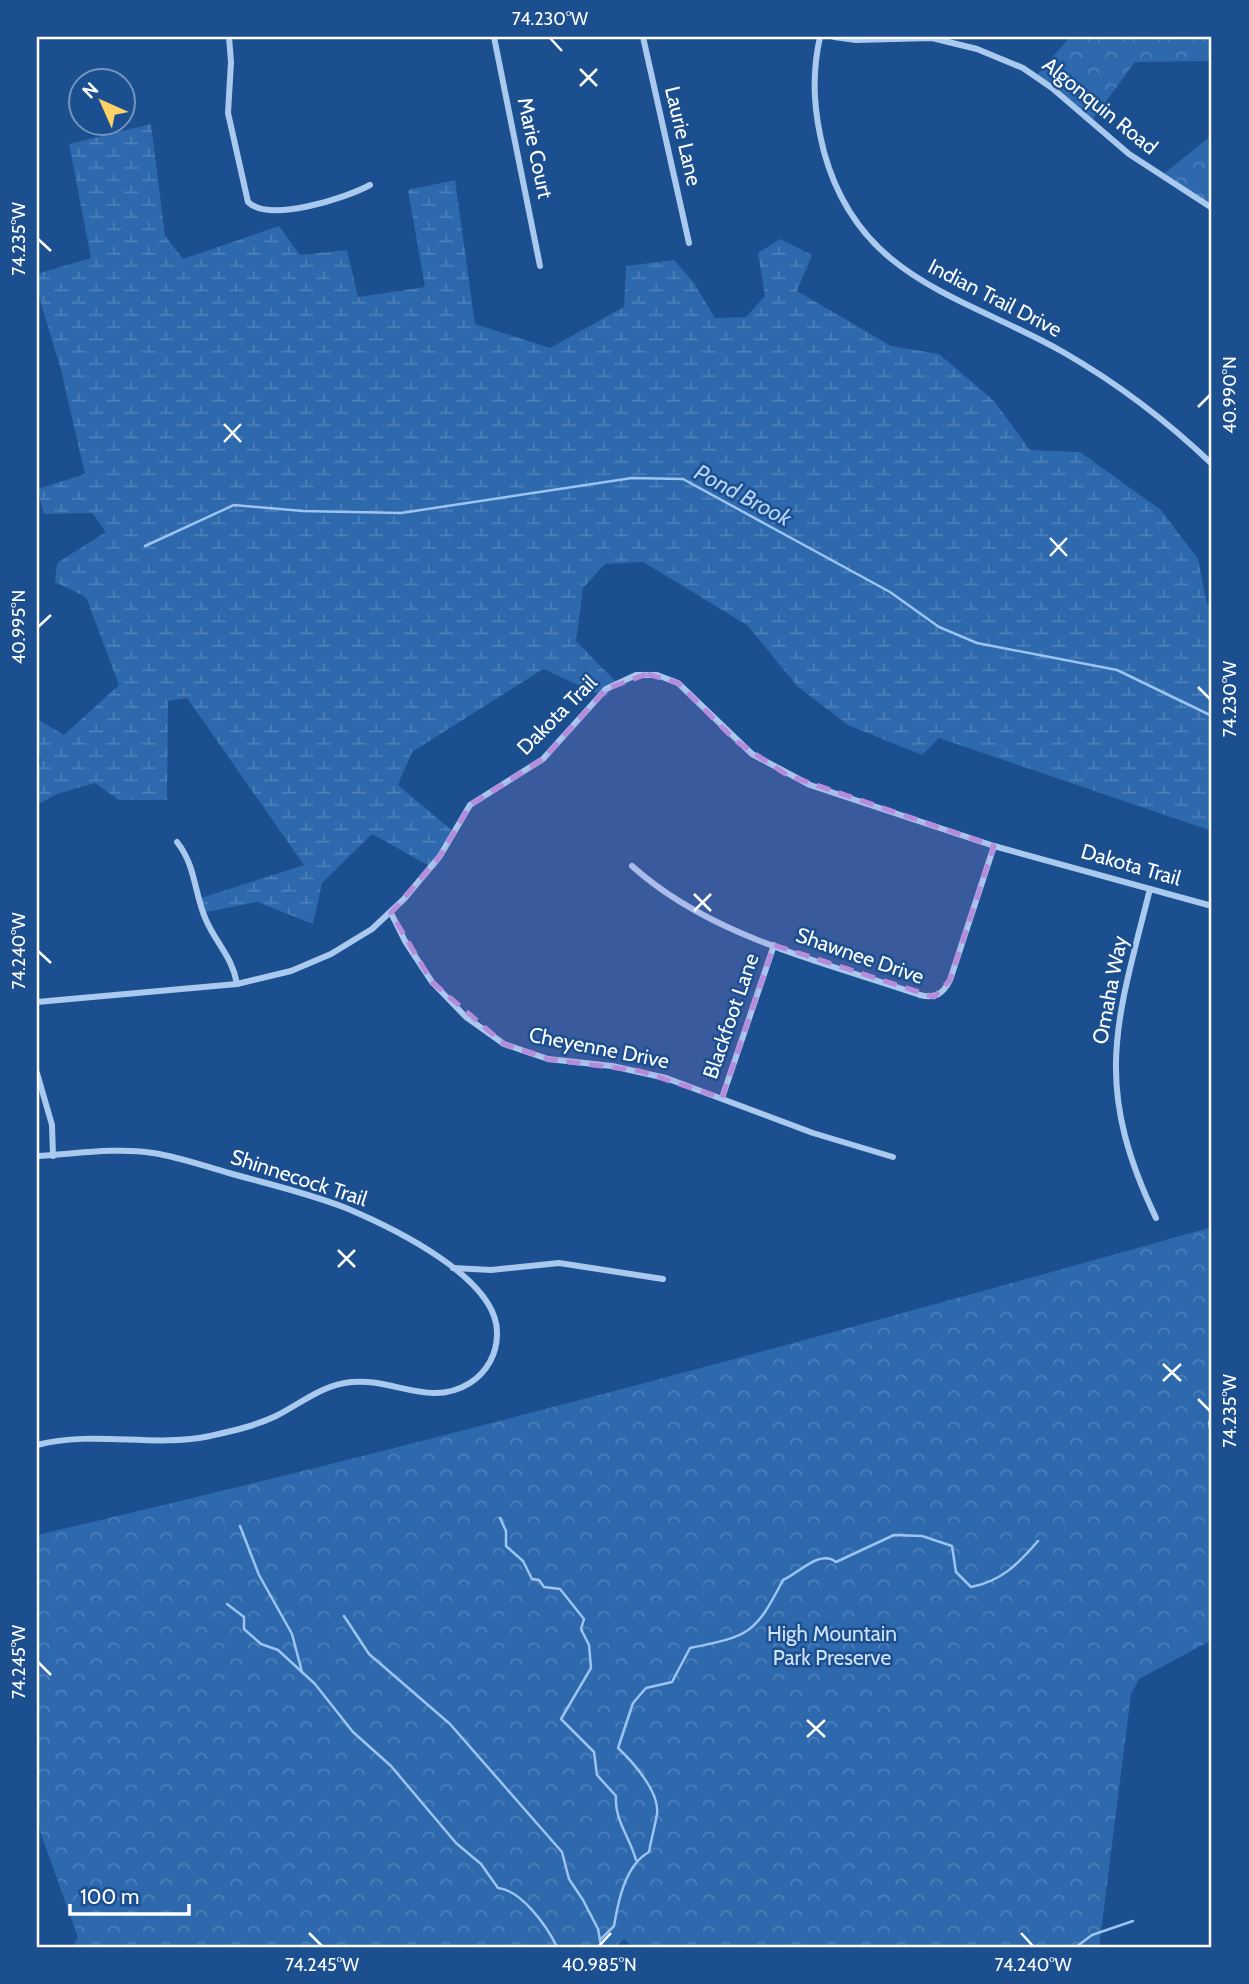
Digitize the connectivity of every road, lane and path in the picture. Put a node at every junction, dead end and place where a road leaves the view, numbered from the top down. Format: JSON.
{"nodes":[{"id":1,"x":229,"y":37,"type":"edge"},
{"id":2,"x":494,"y":37,"type":"edge"},
{"id":3,"x":643,"y":37,"type":"edge"},
{"id":4,"x":820,"y":37,"type":"edge"},
{"id":5,"x":834,"y":37,"type":"edge"},
{"id":6,"x":370,"y":185,"type":"dead end"},
{"id":7,"x":1212,"y":208,"type":"edge"},
{"id":8,"x":689,"y":243,"type":"dead end"},
{"id":9,"x":540,"y":266,"type":"dead end"},
{"id":10,"x":1212,"y":464,"type":"edge"},
{"id":11,"x":177,"y":842,"type":"dead end"},
{"id":12,"x":994,"y":846,"type":"junction"},
{"id":13,"x":632,"y":866,"type":"dead end"},
{"id":14,"x":1150,"y":888,"type":"junction"},
{"id":15,"x":1212,"y":906,"type":"edge"},
{"id":16,"x":391,"y":912,"type":"junction"},
{"id":17,"x":774,"y":945,"type":"junction"},
{"id":18,"x":237,"y":984,"type":"junction"},
{"id":19,"x":37,"y":1002,"type":"edge"},
{"id":20,"x":37,"y":1073,"type":"edge"},
{"id":21,"x":722,"y":1098,"type":"junction"},
{"id":22,"x":37,"y":1156,"type":"edge"},
{"id":23,"x":53,"y":1156,"type":"junction"},
{"id":24,"x":893,"y":1157,"type":"dead end"},
{"id":25,"x":1156,"y":1218,"type":"dead end"},
{"id":26,"x":452,"y":1268,"type":"junction"},
{"id":27,"x":663,"y":1279,"type":"dead end"},
{"id":28,"x":37,"y":1445,"type":"edge"}],
"edges":[{"from":1,"to":6,"type":"street"},
{"from":2,"to":9,"type":"street","name":"Marie Court"},
{"from":3,"to":8,"type":"street","name":"Laurie Lane"},
{"from":4,"to":10,"type":"street","name":"Indian Trail Drive"},
{"from":5,"to":7,"type":"street","name":"Algonquin Road"},
{"from":11,"to":18,"type":"street"},
{"from":12,"to":14,"type":"street","name":"Dakota Trail"},
{"from":12,"to":16,"type":"street","name":"Dakota Trail"},
{"from":12,"to":17,"type":"street","name":"Shawnee Drive"},
{"from":13,"to":17,"type":"street","name":"Shawnee Drive"},
{"from":14,"to":15,"type":"street","name":"Dakota Trail"},
{"from":14,"to":25,"type":"street","name":"Omaha Way"},
{"from":16,"to":18,"type":"street","name":"Dakota Trail"},
{"from":16,"to":21,"type":"street","name":"Cheyenne Drive"},
{"from":17,"to":21,"type":"street","name":"Blackfoot Lane"},
{"from":18,"to":19,"type":"street","name":"Dakota Trail"},
{"from":20,"to":23,"type":"street"},
{"from":21,"to":24,"type":"street","name":"Cheyenne Drive"},
{"from":22,"to":23,"type":"street","name":"Shinnecock Trail"},
{"from":23,"to":26,"type":"street","name":"Shinnecock Trail"},
{"from":26,"to":27,"type":"street"},
{"from":26,"to":28,"type":"street","name":"Shinnecock Trail"}]}
